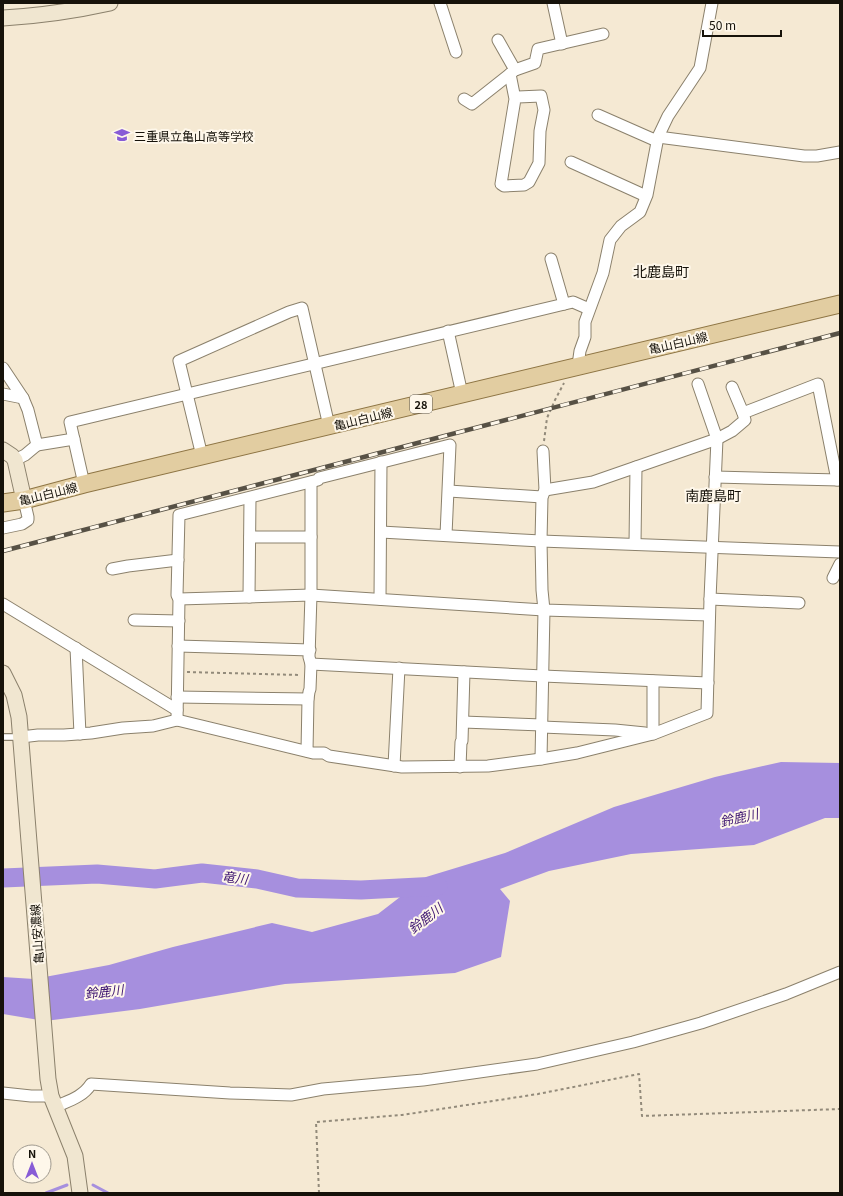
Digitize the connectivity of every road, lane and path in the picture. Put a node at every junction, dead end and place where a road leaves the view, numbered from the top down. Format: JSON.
{"nodes":[{"id":1,"x":110,"y":3,"type":"edge"},
{"id":2,"x":440,"y":3,"type":"edge"},
{"id":3,"x":554,"y":3,"type":"edge"},
{"id":4,"x":712,"y":3,"type":"edge"},
{"id":5,"x":45,"y":9,"type":"edge"},
{"id":6,"x":3,"y":18,"type":"edge"},
{"id":7,"x":603,"y":34,"type":"dead end"},
{"id":8,"x":498,"y":40,"type":"dead end"},
{"id":9,"x":562,"y":44,"type":"junction"},
{"id":10,"x":456,"y":52,"type":"dead end"},
{"id":11,"x":512,"y":72,"type":"junction"},
{"id":12,"x":464,"y":99,"type":"dead end"},
{"id":13,"x":515,"y":99,"type":"junction"},
{"id":14,"x":598,"y":115,"type":"dead end"},
{"id":15,"x":657,"y":139,"type":"junction"},
{"id":16,"x":840,"y":152,"type":"edge"},
{"id":17,"x":571,"y":162,"type":"dead end"},
{"id":18,"x":646,"y":196,"type":"junction"},
{"id":19,"x":551,"y":259,"type":"dead end"},
{"id":20,"x":564,"y":304,"type":"junction"},
{"id":21,"x":840,"y":304,"type":"edge"},
{"id":22,"x":589,"y":309,"type":"junction"},
{"id":23,"x":448,"y":331,"type":"junction"},
{"id":24,"x":315,"y":364,"type":"junction"},
{"id":25,"x":578,"y":365,"type":"junction"},
{"id":26,"x":3,"y":368,"type":"edge"},
{"id":27,"x":561,"y":370,"type":"junction"},
{"id":28,"x":698,"y":384,"type":"dead end"},
{"id":29,"x":732,"y":388,"type":"dead end"},
{"id":30,"x":3,"y":394,"type":"edge"},
{"id":31,"x":188,"y":394,"type":"junction"},
{"id":32,"x":462,"y":394,"type":"junction"},
{"id":33,"x":23,"y":398,"type":"junction"},
{"id":34,"x":743,"y":413,"type":"junction"},
{"id":35,"x":329,"y":426,"type":"junction"},
{"id":36,"x":74,"y":439,"type":"junction"},
{"id":37,"x":717,"y":439,"type":"junction"},
{"id":38,"x":36,"y":445,"type":"junction"},
{"id":39,"x":3,"y":450,"type":"edge"},
{"id":40,"x":543,"y":451,"type":"joint"},
{"id":41,"x":202,"y":456,"type":"junction"},
{"id":42,"x":15,"y":460,"type":"junction"},
{"id":43,"x":381,"y":462,"type":"junction"},
{"id":44,"x":636,"y":467,"type":"junction"},
{"id":45,"x":715,"y":477,"type":"junction"},
{"id":46,"x":839,"y":480,"type":"edge"},
{"id":47,"x":311,"y":482,"type":"junction"},
{"id":48,"x":84,"y":484,"type":"junction"},
{"id":49,"x":449,"y":491,"type":"junction"},
{"id":50,"x":544,"y":493,"type":"junction"},
{"id":51,"x":250,"y":498,"type":"junction"},
{"id":52,"x":24,"y":500,"type":"junction"},
{"id":53,"x":3,"y":504,"type":"edge"},
{"id":54,"x":3,"y":528,"type":"edge"},
{"id":55,"x":381,"y":532,"type":"junction"},
{"id":56,"x":446,"y":535,"type":"junction"},
{"id":57,"x":250,"y":537,"type":"junction"},
{"id":58,"x":311,"y":537,"type":"junction"},
{"id":59,"x":541,"y":541,"type":"junction"},
{"id":60,"x":635,"y":544,"type":"junction"},
{"id":61,"x":712,"y":548,"type":"junction"},
{"id":62,"x":840,"y":552,"type":"edge"},
{"id":63,"x":178,"y":560,"type":"junction"},
{"id":64,"x":840,"y":564,"type":"edge"},
{"id":65,"x":112,"y":569,"type":"dead end"},
{"id":66,"x":833,"y":578,"type":"dead end"},
{"id":67,"x":311,"y":595,"type":"junction"},
{"id":68,"x":249,"y":597,"type":"junction"},
{"id":69,"x":179,"y":599,"type":"junction"},
{"id":70,"x":380,"y":599,"type":"junction"},
{"id":71,"x":710,"y":599,"type":"junction"},
{"id":72,"x":799,"y":603,"type":"dead end"},
{"id":73,"x":3,"y":604,"type":"edge"},
{"id":74,"x":544,"y":610,"type":"junction"},
{"id":75,"x":709,"y":616,"type":"junction"},
{"id":76,"x":134,"y":620,"type":"dead end"},
{"id":77,"x":178,"y":621,"type":"junction"},
{"id":78,"x":178,"y":646,"type":"junction"},
{"id":79,"x":76,"y":648,"type":"junction"},
{"id":80,"x":310,"y":650,"type":"junction"},
{"id":81,"x":399,"y":668,"type":"junction"},
{"id":82,"x":311,"y":669,"type":"junction"},
{"id":83,"x":178,"y":672,"type":"junction"},
{"id":84,"x":464,"y":672,"type":"junction"},
{"id":85,"x":3,"y":673,"type":"edge"},
{"id":86,"x":542,"y":676,"type":"junction"},
{"id":87,"x":653,"y":680,"type":"junction"},
{"id":88,"x":708,"y":683,"type":"junction"},
{"id":89,"x":177,"y":696,"type":"junction"},
{"id":90,"x":308,"y":699,"type":"junction"},
{"id":91,"x":177,"y":715,"type":"junction"},
{"id":92,"x":463,"y":722,"type":"junction"},
{"id":93,"x":542,"y":726,"type":"junction"},
{"id":94,"x":80,"y":734,"type":"junction"},
{"id":95,"x":653,"y":734,"type":"junction"},
{"id":96,"x":3,"y":737,"type":"edge"},
{"id":97,"x":21,"y":741,"type":"junction"},
{"id":98,"x":308,"y":750,"type":"junction"},
{"id":99,"x":541,"y":760,"type":"junction"},
{"id":100,"x":394,"y":766,"type":"junction"},
{"id":101,"x":460,"y":767,"type":"junction"},
{"id":102,"x":840,"y":972,"type":"edge"},
{"id":103,"x":3,"y":1093,"type":"edge"},
{"id":104,"x":53,"y":1101,"type":"junction"},
{"id":105,"x":840,"y":1109,"type":"edge"},
{"id":106,"x":80,"y":1193,"type":"edge"},
{"id":107,"x":319,"y":1193,"type":"edge"}],
"edges":[{"from":1,"to":5,"type":"main road"},
{"from":2,"to":10,"type":"street"},
{"from":3,"to":9,"type":"street"},
{"from":4,"to":15,"type":"street"},
{"from":5,"to":6,"type":"main road"},
{"from":7,"to":9,"type":"street"},
{"from":8,"to":11,"type":"street"},
{"from":9,"to":11,"type":"street"},
{"from":11,"to":12,"type":"street"},
{"from":11,"to":13,"type":"street"},
{"from":13,"to":13,"type":"street"},
{"from":14,"to":15,"type":"street"},
{"from":15,"to":16,"type":"street"},
{"from":15,"to":18,"type":"street"},
{"from":17,"to":18,"type":"street"},
{"from":18,"to":22,"type":"street"},
{"from":19,"to":20,"type":"street"},
{"from":20,"to":22,"type":"street"},
{"from":20,"to":23,"type":"street"},
{"from":21,"to":25,"type":"main road","name":"亀山白山線","number":"28"},
{"from":22,"to":25,"type":"street"},
{"from":23,"to":24,"type":"street"},
{"from":23,"to":32,"type":"street"},
{"from":24,"to":31,"type":"street"},
{"from":24,"to":31,"type":"street"},
{"from":24,"to":35,"type":"street"},
{"from":25,"to":27,"type":"main road","name":"亀山白山線","number":"28"},
{"from":26,"to":33,"type":"street"},
{"from":27,"to":32,"type":"main road","name":"亀山白山線","number":"28"},
{"from":27,"to":40,"type":"path"},
{"from":28,"to":37,"type":"street"},
{"from":29,"to":34,"type":"street"},
{"from":30,"to":33,"type":"street"},
{"from":31,"to":36,"type":"street"},
{"from":31,"to":41,"type":"street"},
{"from":32,"to":35,"type":"main road","name":"亀山白山線","number":"28"},
{"from":33,"to":38,"type":"street"},
{"from":34,"to":37,"type":"street"},
{"from":34,"to":46,"type":"street"},
{"from":35,"to":41,"type":"main road","name":"亀山白山線","number":"28"},
{"from":36,"to":38,"type":"street"},
{"from":36,"to":48,"type":"street"},
{"from":37,"to":44,"type":"street"},
{"from":37,"to":45,"type":"street"},
{"from":38,"to":42,"type":"street"},
{"from":39,"to":42,"type":"main road"},
{"from":40,"to":50,"type":"street"},
{"from":41,"to":48,"type":"main road","name":"亀山白山線","number":"28"},
{"from":42,"to":52,"type":"main road"},
{"from":43,"to":47,"type":"street"},
{"from":43,"to":49,"type":"street"},
{"from":43,"to":55,"type":"street"},
{"from":44,"to":50,"type":"street"},
{"from":44,"to":60,"type":"street"},
{"from":45,"to":46,"type":"street"},
{"from":45,"to":61,"type":"street"},
{"from":47,"to":51,"type":"street"},
{"from":47,"to":58,"type":"street"},
{"from":48,"to":52,"type":"main road","name":"亀山白山線","number":"28"},
{"from":49,"to":50,"type":"street"},
{"from":49,"to":56,"type":"street"},
{"from":50,"to":59,"type":"street"},
{"from":51,"to":57,"type":"street"},
{"from":51,"to":63,"type":"street"},
{"from":52,"to":53,"type":"main road","name":"亀山白山線","number":"28"},
{"from":52,"to":54,"type":"street"},
{"from":55,"to":56,"type":"street"},
{"from":55,"to":70,"type":"street"},
{"from":56,"to":59,"type":"street"},
{"from":57,"to":58,"type":"street"},
{"from":57,"to":68,"type":"street"},
{"from":58,"to":67,"type":"street"},
{"from":59,"to":60,"type":"street"},
{"from":59,"to":74,"type":"street"},
{"from":60,"to":61,"type":"street"},
{"from":61,"to":62,"type":"street"},
{"from":61,"to":71,"type":"street"},
{"from":63,"to":65,"type":"street"},
{"from":63,"to":69,"type":"street"},
{"from":64,"to":66,"type":"street"},
{"from":67,"to":68,"type":"street"},
{"from":67,"to":70,"type":"street"},
{"from":67,"to":80,"type":"street"},
{"from":68,"to":69,"type":"street"},
{"from":69,"to":77,"type":"street"},
{"from":70,"to":74,"type":"street"},
{"from":71,"to":72,"type":"street"},
{"from":71,"to":75,"type":"street"},
{"from":73,"to":79,"type":"street"},
{"from":74,"to":75,"type":"street"},
{"from":74,"to":86,"type":"street"},
{"from":75,"to":88,"type":"street"},
{"from":76,"to":77,"type":"street"},
{"from":77,"to":78,"type":"street"},
{"from":78,"to":80,"type":"street"},
{"from":78,"to":83,"type":"street"},
{"from":79,"to":91,"type":"street"},
{"from":79,"to":94,"type":"street"},
{"from":80,"to":82,"type":"street"},
{"from":81,"to":82,"type":"street"},
{"from":81,"to":84,"type":"street"},
{"from":81,"to":100,"type":"street"},
{"from":82,"to":83,"type":"path"},
{"from":82,"to":90,"type":"street"},
{"from":83,"to":89,"type":"street"},
{"from":84,"to":86,"type":"street"},
{"from":84,"to":92,"type":"street"},
{"from":85,"to":97,"type":"main road","name":"亀山安濃線"},
{"from":86,"to":87,"type":"street"},
{"from":86,"to":93,"type":"street"},
{"from":87,"to":88,"type":"street"},
{"from":87,"to":95,"type":"street"},
{"from":88,"to":95,"type":"street"},
{"from":89,"to":90,"type":"street"},
{"from":89,"to":91,"type":"street"},
{"from":90,"to":98,"type":"street"},
{"from":91,"to":94,"type":"street"},
{"from":91,"to":98,"type":"street"},
{"from":92,"to":93,"type":"street"},
{"from":92,"to":101,"type":"street"},
{"from":93,"to":95,"type":"street"},
{"from":93,"to":99,"type":"street"},
{"from":94,"to":97,"type":"street"},
{"from":95,"to":99,"type":"street"},
{"from":96,"to":97,"type":"lane"},
{"from":97,"to":104,"type":"main road","name":"亀山安濃線"},
{"from":98,"to":100,"type":"street"},
{"from":99,"to":101,"type":"street"},
{"from":100,"to":101,"type":"street"},
{"from":102,"to":104,"type":"street"},
{"from":103,"to":104,"type":"street"},
{"from":104,"to":106,"type":"main road","name":"亀山安濃線"},
{"from":105,"to":107,"type":"path"}]}
